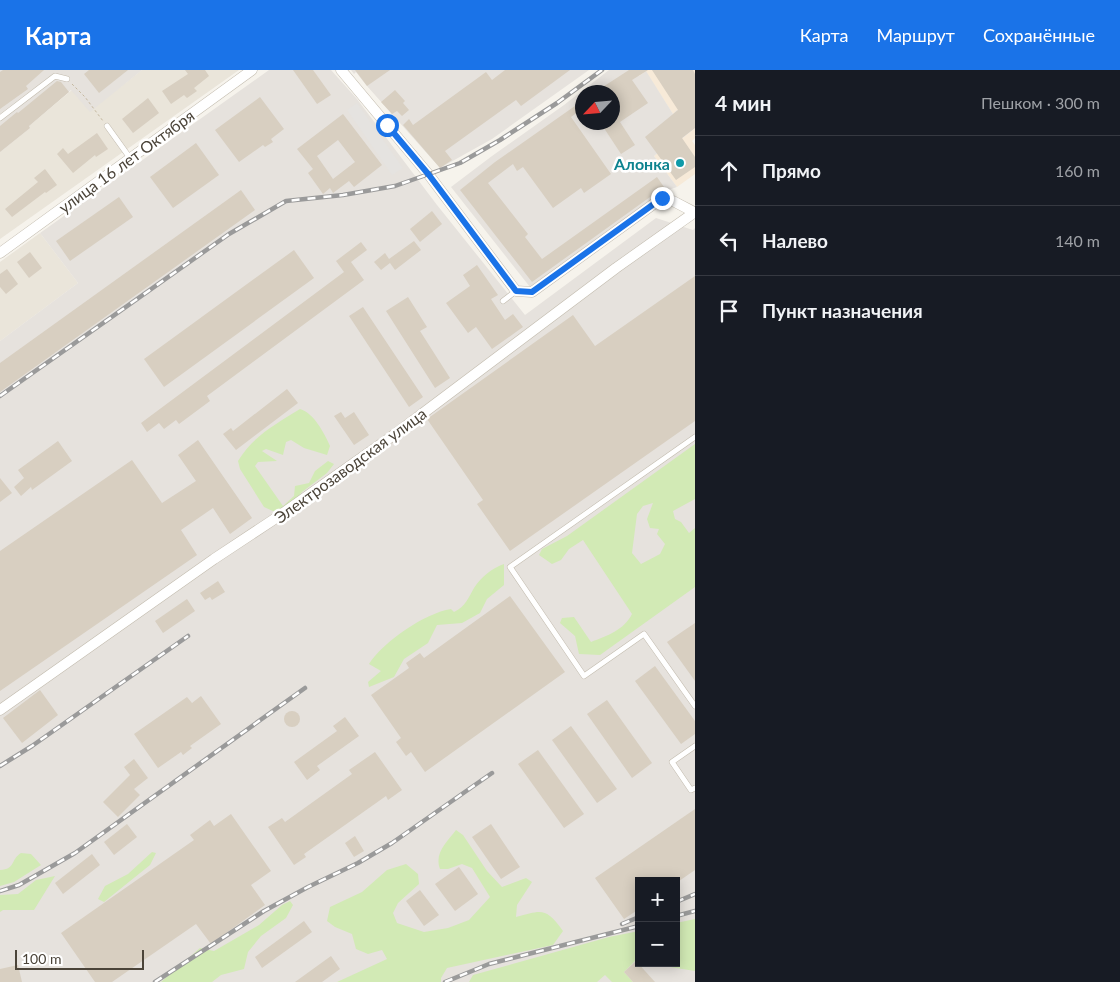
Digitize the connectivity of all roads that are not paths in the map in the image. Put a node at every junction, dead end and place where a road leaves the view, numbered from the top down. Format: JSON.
{"nodes":[{"id":1,"x":252,"y":70,"type":"edge"},
{"id":2,"x":341,"y":70,"type":"edge"},
{"id":3,"x":67,"y":79,"type":"road end"},
{"id":4,"x":0,"y":118,"type":"edge"},
{"id":5,"x":107,"y":126,"type":"road end"},
{"id":6,"x":130,"y":158,"type":"junction"},
{"id":7,"x":694,"y":212,"type":"edge"},
{"id":8,"x":0,"y":253,"type":"edge"},
{"id":9,"x":516,"y":291,"type":"junction"},
{"id":10,"x":503,"y":301,"type":"dead end"},
{"id":11,"x":695,"y":437,"type":"edge"},
{"id":12,"x":695,"y":706,"type":"edge"},
{"id":13,"x":0,"y":710,"type":"edge"},
{"id":14,"x":695,"y":746,"type":"edge"},
{"id":15,"x":695,"y":788,"type":"edge"}],
"edges":[{"from":1,"to":6,"type":"street","name":"улица 16 лет Октября"},
{"from":2,"to":9,"type":"street"},
{"from":3,"to":4,"type":"lane"},
{"from":5,"to":6,"type":"lane"},
{"from":6,"to":8,"type":"street","name":"улица 16 лет Октября"},
{"from":7,"to":9,"type":"street"},
{"from":7,"to":13,"type":"street","name":"Электрозаводская улица"},
{"from":9,"to":10,"type":"lane"},
{"from":11,"to":12,"type":"lane"},
{"from":14,"to":15,"type":"lane"}]}
